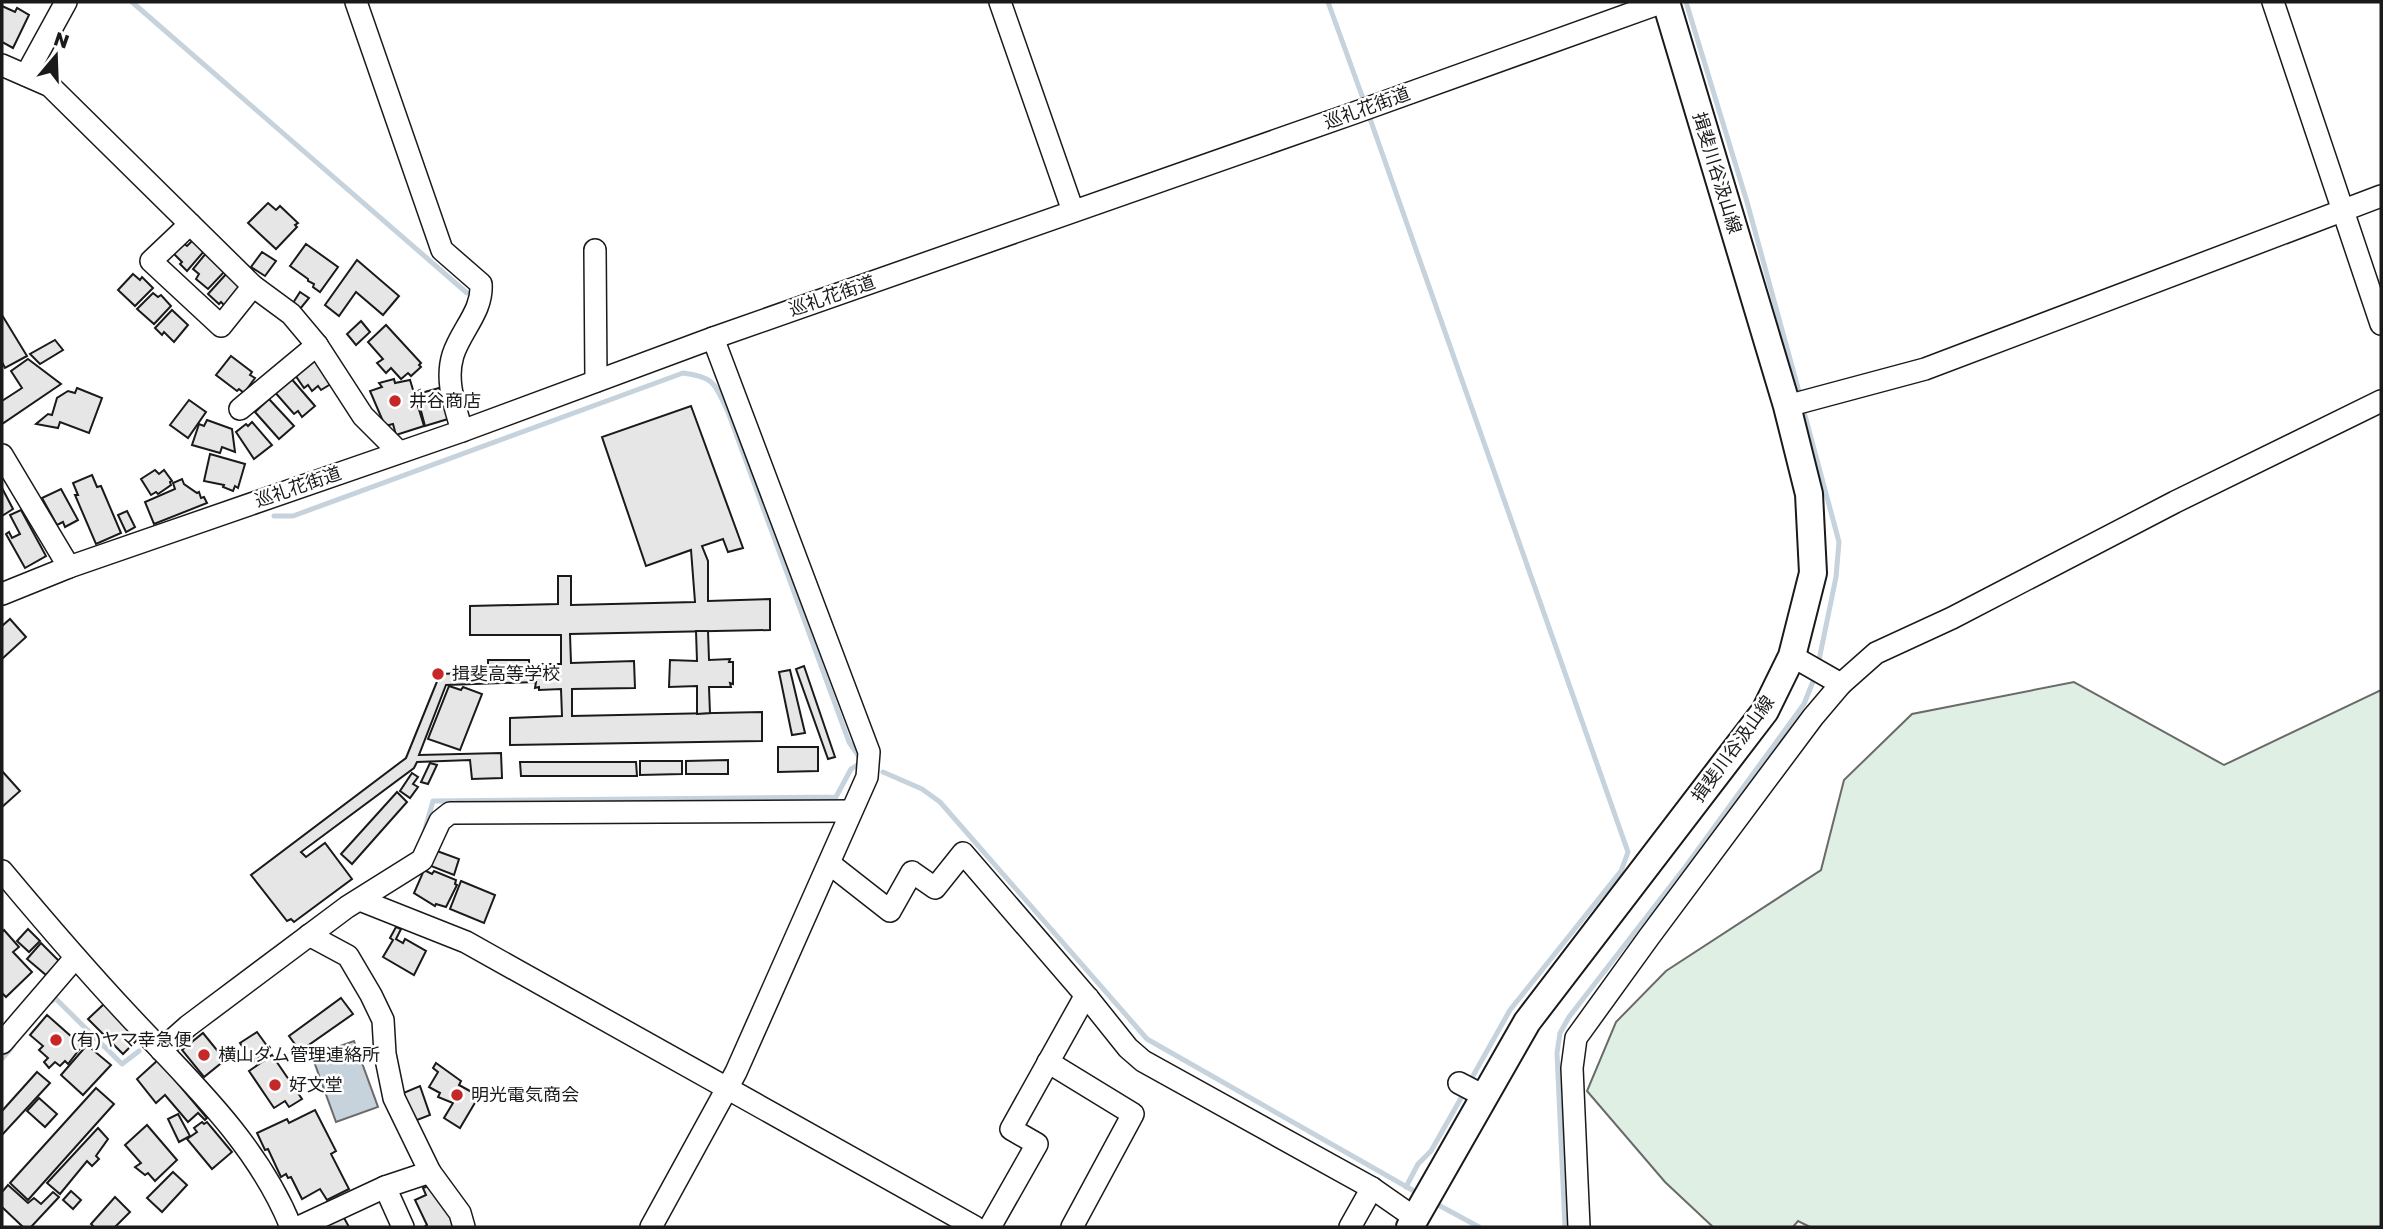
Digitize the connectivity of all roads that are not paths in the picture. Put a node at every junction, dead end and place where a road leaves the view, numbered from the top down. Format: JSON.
{"nodes":[{"id":1,"x":66,"y":2,"type":"edge"},
{"id":2,"x":356,"y":2,"type":"edge"},
{"id":3,"x":1000,"y":2,"type":"edge"},
{"id":4,"x":1665,"y":2,"type":"edge"},
{"id":5,"x":2273,"y":2,"type":"edge"},
{"id":6,"x":2,"y":65,"type":"edge"},
{"id":7,"x":26,"y":75,"type":"junction"},
{"id":8,"x":2381,"y":196,"type":"edge"},
{"id":9,"x":1073,"y":211,"type":"junction"},
{"id":10,"x":2341,"y":211,"type":"junction"},
{"id":11,"x":190,"y":225,"type":"junction"},
{"id":12,"x":595,"y":250,"type":"dead end"},
{"id":13,"x":253,"y":286,"type":"junction"},
{"id":14,"x":2381,"y":324,"type":"edge"},
{"id":15,"x":713,"y":338,"type":"junction"},
{"id":16,"x":317,"y":345,"type":"junction"},
{"id":17,"x":596,"y":381,"type":"junction"},
{"id":18,"x":2381,"y":401,"type":"edge"},
{"id":19,"x":1787,"y":406,"type":"junction"},
{"id":20,"x":240,"y":409,"type":"dead end"},
{"id":21,"x":462,"y":430,"type":"junction"},
{"id":22,"x":399,"y":452,"type":"junction"},
{"id":23,"x":2,"y":456,"type":"edge"},
{"id":24,"x":69,"y":568,"type":"junction"},
{"id":25,"x":2,"y":594,"type":"edge"},
{"id":26,"x":1792,"y":656,"type":"junction"},
{"id":27,"x":1841,"y":684,"type":"junction"},
{"id":28,"x":851,"y":811,"type":"junction"},
{"id":29,"x":830,"y":864,"type":"junction"},
{"id":30,"x":2,"y":871,"type":"edge"},
{"id":31,"x":360,"y":900,"type":"junction"},
{"id":32,"x":309,"y":935,"type":"junction"},
{"id":33,"x":75,"y":958,"type":"junction"},
{"id":34,"x":1088,"y":998,"type":"junction"},
{"id":35,"x":2,"y":1043,"type":"edge"},
{"id":36,"x":161,"y":1050,"type":"junction"},
{"id":37,"x":1048,"y":1062,"type":"junction"},
{"id":38,"x":1459,"y":1083,"type":"dead end"},
{"id":39,"x":728,"y":1088,"type":"junction"},
{"id":40,"x":1484,"y":1097,"type":"junction"},
{"id":41,"x":430,"y":1172,"type":"junction"},
{"id":42,"x":386,"y":1187,"type":"junction"},
{"id":43,"x":1372,"y":1188,"type":"junction"},
{"id":44,"x":1413,"y":1223,"type":"edge"},
{"id":45,"x":291,"y":1227,"type":"edge"},
{"id":46,"x":299,"y":1227,"type":"edge"},
{"id":47,"x":403,"y":1227,"type":"edge"},
{"id":48,"x":464,"y":1227,"type":"edge"},
{"id":49,"x":651,"y":1227,"type":"edge"},
{"id":50,"x":975,"y":1227,"type":"edge"},
{"id":51,"x":990,"y":1227,"type":"edge"},
{"id":52,"x":1072,"y":1227,"type":"edge"},
{"id":53,"x":1350,"y":1227,"type":"edge"},
{"id":54,"x":1579,"y":1227,"type":"edge"}],
"edges":[{"from":1,"to":7,"type":"street"},
{"from":2,"to":21,"type":"street"},
{"from":3,"to":9,"type":"street"},
{"from":4,"to":9,"type":"street","name":"巡礼花街道"},
{"from":4,"to":19,"type":"main road","name":"揖斐川谷汲山線"},
{"from":5,"to":10,"type":"street"},
{"from":6,"to":7,"type":"street"},
{"from":7,"to":11,"type":"street"},
{"from":8,"to":10,"type":"street"},
{"from":9,"to":15,"type":"street","name":"巡礼花街道"},
{"from":10,"to":14,"type":"street"},
{"from":10,"to":19,"type":"street"},
{"from":11,"to":13,"type":"street"},
{"from":11,"to":13,"type":"street"},
{"from":12,"to":17,"type":"street"},
{"from":13,"to":16,"type":"street"},
{"from":15,"to":17,"type":"street","name":"巡礼花街道"},
{"from":15,"to":28,"type":"street"},
{"from":16,"to":20,"type":"street"},
{"from":16,"to":22,"type":"street"},
{"from":17,"to":21,"type":"street","name":"巡礼花街道"},
{"from":18,"to":27,"type":"street"},
{"from":19,"to":26,"type":"main road","name":"揖斐川谷汲山線"},
{"from":21,"to":22,"type":"street","name":"巡礼花街道"},
{"from":22,"to":24,"type":"street","name":"巡礼花街道"},
{"from":23,"to":24,"type":"street"},
{"from":24,"to":25,"type":"street","name":"巡礼花街道"},
{"from":26,"to":27,"type":"street"},
{"from":26,"to":40,"type":"main road","name":"揖斐川谷汲山線"},
{"from":27,"to":54,"type":"street"},
{"from":28,"to":29,"type":"street"},
{"from":28,"to":31,"type":"street"},
{"from":29,"to":34,"type":"street"},
{"from":29,"to":39,"type":"street"},
{"from":30,"to":33,"type":"street"},
{"from":31,"to":32,"type":"street"},
{"from":31,"to":39,"type":"street"},
{"from":32,"to":36,"type":"street"},
{"from":32,"to":41,"type":"street"},
{"from":33,"to":35,"type":"street"},
{"from":33,"to":36,"type":"street"},
{"from":34,"to":37,"type":"street"},
{"from":34,"to":43,"type":"street"},
{"from":36,"to":45,"type":"street"},
{"from":37,"to":51,"type":"street"},
{"from":37,"to":52,"type":"street"},
{"from":38,"to":40,"type":"street"},
{"from":39,"to":49,"type":"street"},
{"from":39,"to":50,"type":"street"},
{"from":40,"to":44,"type":"main road","name":"揖斐川谷汲山線"},
{"from":41,"to":42,"type":"street"},
{"from":41,"to":48,"type":"street"},
{"from":42,"to":46,"type":"street"},
{"from":42,"to":47,"type":"street"},
{"from":43,"to":44,"type":"street"},
{"from":43,"to":53,"type":"street"}]}
